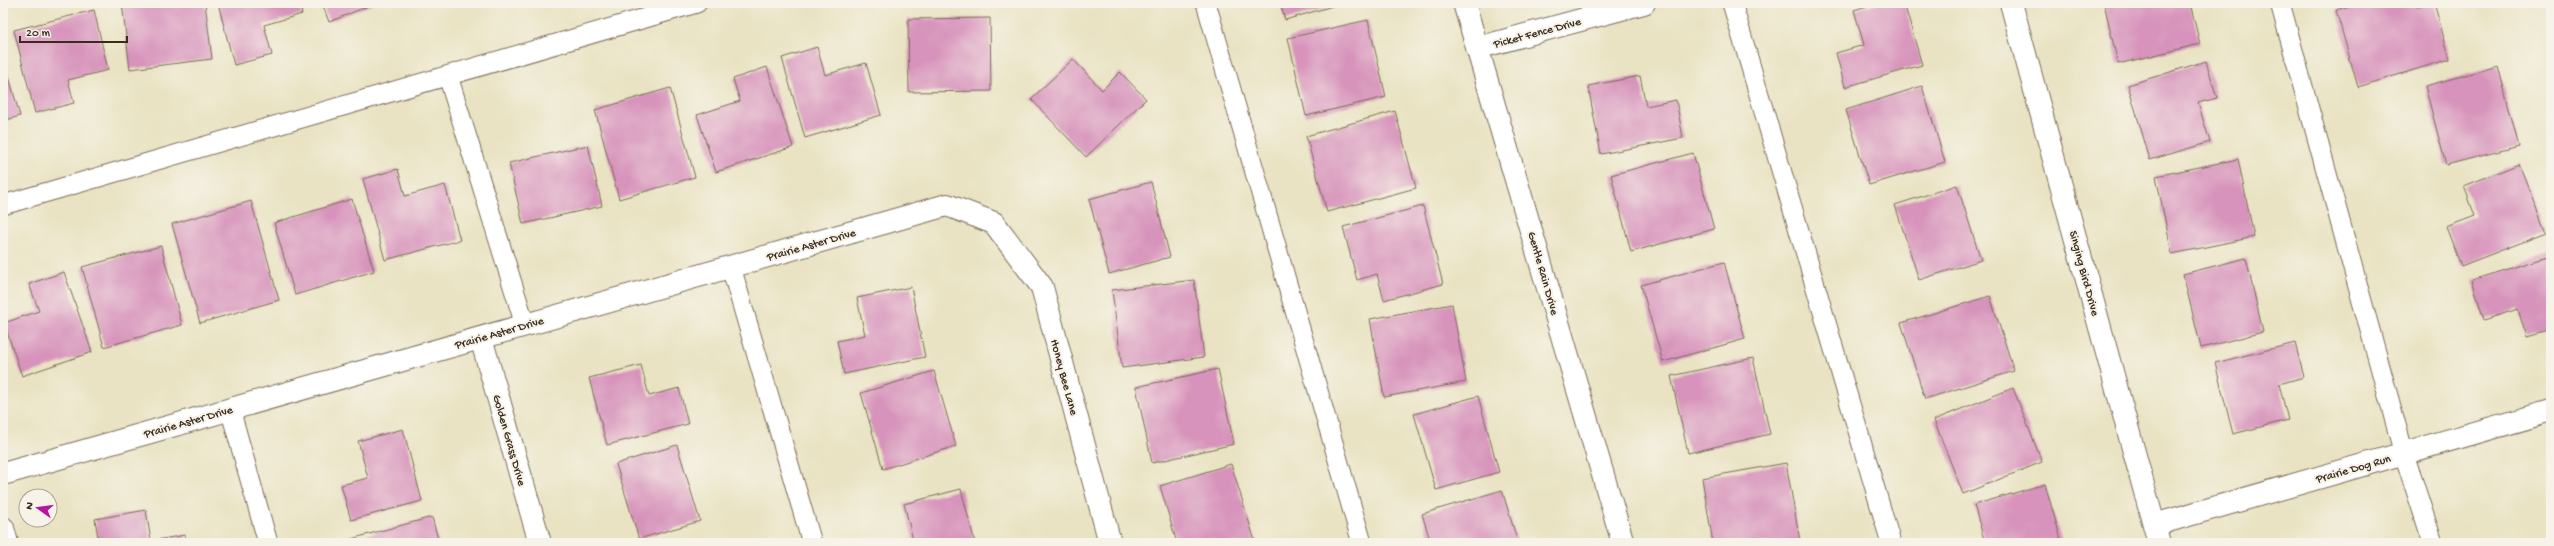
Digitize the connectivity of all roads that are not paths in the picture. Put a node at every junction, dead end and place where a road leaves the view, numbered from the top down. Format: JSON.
{"nodes":[{"id":1,"x":697,"y":3,"type":"edge"},
{"id":2,"x":1206,"y":3,"type":"edge"},
{"id":3,"x":1464,"y":3,"type":"edge"},
{"id":4,"x":1644,"y":3,"type":"edge"},
{"id":5,"x":1732,"y":3,"type":"edge"},
{"id":6,"x":2012,"y":3,"type":"edge"},
{"id":7,"x":2280,"y":3,"type":"edge"},
{"id":8,"x":1477,"y":48,"type":"junction"},
{"id":9,"x":448,"y":76,"type":"junction"},
{"id":10,"x":3,"y":205,"type":"edge"},
{"id":11,"x":994,"y":223,"type":"joint"},
{"id":12,"x":731,"y":266,"type":"junction"},
{"id":13,"x":525,"y":325,"type":"junction"},
{"id":14,"x":481,"y":338,"type":"junction"},
{"id":15,"x":230,"y":409,"type":"junction"},
{"id":16,"x":2551,"y":411,"type":"edge"},
{"id":17,"x":2404,"y":454,"type":"junction"},
{"id":18,"x":3,"y":474,"type":"edge"},
{"id":19,"x":3,"y":528,"type":"edge"},
{"id":20,"x":2157,"y":534,"type":"edge"},
{"id":21,"x":7,"y":543,"type":"edge"},
{"id":22,"x":268,"y":543,"type":"edge"},
{"id":23,"x":540,"y":543,"type":"edge"},
{"id":24,"x":812,"y":543,"type":"edge"},
{"id":25,"x":1110,"y":543,"type":"edge"},
{"id":26,"x":1362,"y":543,"type":"edge"},
{"id":27,"x":1624,"y":543,"type":"edge"},
{"id":28,"x":1891,"y":543,"type":"edge"},
{"id":29,"x":2433,"y":543,"type":"edge"}],
"edges":[{"from":1,"to":9,"type":"lane"},
{"from":2,"to":26,"type":"lane"},
{"from":3,"to":8,"type":"street","name":"Gentle Rain Drive"},
{"from":4,"to":8,"type":"street","name":"Picket Fence Drive"},
{"from":5,"to":28,"type":"lane"},
{"from":6,"to":20,"type":"street","name":"Singing Bird Drive"},
{"from":7,"to":17,"type":"lane"},
{"from":8,"to":27,"type":"street","name":"Gentle Rain Drive"},
{"from":9,"to":10,"type":"lane"},
{"from":9,"to":13,"type":"lane"},
{"from":11,"to":12,"type":"street","name":"Prairie Aster Drive"},
{"from":11,"to":25,"type":"street","name":"Honey Bee Lane"},
{"from":12,"to":13,"type":"street","name":"Prairie Aster Drive"},
{"from":12,"to":24,"type":"lane"},
{"from":13,"to":14,"type":"street","name":"Prairie Aster Drive"},
{"from":14,"to":15,"type":"street","name":"Prairie Aster Drive"},
{"from":14,"to":23,"type":"street","name":"Golden Grass Drive"},
{"from":15,"to":18,"type":"street","name":"Prairie Aster Drive"},
{"from":15,"to":22,"type":"lane"},
{"from":16,"to":17,"type":"street","name":"Prairie Dog Run"},
{"from":17,"to":20,"type":"street","name":"Prairie Dog Run"},
{"from":17,"to":29,"type":"lane"},
{"from":19,"to":21,"type":"street"}]}
